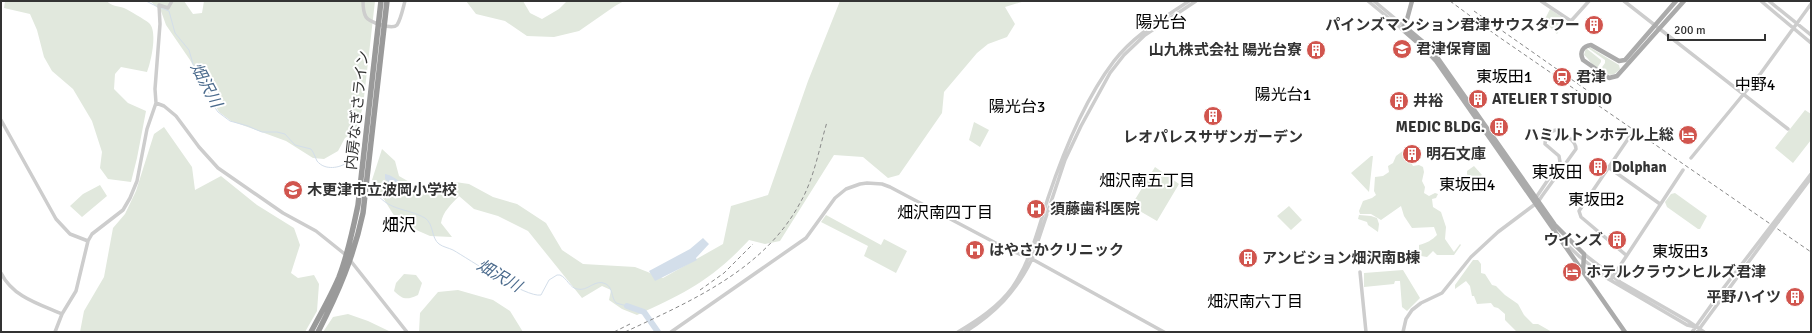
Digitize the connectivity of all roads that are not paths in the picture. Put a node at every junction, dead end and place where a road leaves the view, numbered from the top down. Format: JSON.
{"nodes":[{"id":1,"x":172,"y":1,"type":"edge"},
{"id":2,"x":363,"y":1,"type":"edge"},
{"id":3,"x":381,"y":1,"type":"edge"},
{"id":4,"x":386,"y":1,"type":"edge"},
{"id":5,"x":405,"y":1,"type":"edge"},
{"id":6,"x":1189,"y":1,"type":"edge"},
{"id":7,"x":1196,"y":1,"type":"edge"},
{"id":8,"x":1368,"y":1,"type":"edge"},
{"id":9,"x":1374,"y":1,"type":"edge"},
{"id":10,"x":1412,"y":1,"type":"edge"},
{"id":11,"x":1541,"y":1,"type":"edge"},
{"id":12,"x":1589,"y":1,"type":"edge"},
{"id":13,"x":1624,"y":1,"type":"edge"},
{"id":14,"x":1676,"y":1,"type":"edge"},
{"id":15,"x":1684,"y":1,"type":"edge"},
{"id":16,"x":1761,"y":1,"type":"edge"},
{"id":17,"x":1769,"y":1,"type":"edge"},
{"id":18,"x":1811,"y":4,"type":"edge"},
{"id":19,"x":1176,"y":12,"type":"junction"},
{"id":20,"x":1796,"y":23,"type":"junction"},
{"id":21,"x":381,"y":24,"type":"junction"},
{"id":22,"x":1656,"y":25,"type":"junction"},
{"id":23,"x":1403,"y":27,"type":"junction"},
{"id":24,"x":1661,"y":28,"type":"junction"},
{"id":25,"x":1792,"y":28,"type":"junction"},
{"id":26,"x":1811,"y":35,"type":"edge"},
{"id":27,"x":1811,"y":43,"type":"edge"},
{"id":28,"x":1743,"y":94,"type":"junction"},
{"id":29,"x":156,"y":102,"type":"junction"},
{"id":30,"x":1,"y":120,"type":"edge"},
{"id":31,"x":1788,"y":129,"type":"dead end"},
{"id":32,"x":1630,"y":136,"type":"dead end"},
{"id":33,"x":1691,"y":158,"type":"dead end"},
{"id":34,"x":1608,"y":167,"type":"junction"},
{"id":35,"x":1683,"y":170,"type":"dead end"},
{"id":36,"x":1811,"y":173,"type":"edge"},
{"id":37,"x":1811,"y":178,"type":"edge"},
{"id":38,"x":1536,"y":201,"type":"junction"},
{"id":39,"x":1660,"y":204,"type":"junction"},
{"id":40,"x":1561,"y":238,"type":"junction"},
{"id":41,"x":88,"y":241,"type":"junction"},
{"id":42,"x":346,"y":255,"type":"junction"},
{"id":43,"x":1626,"y":255,"type":"junction"},
{"id":44,"x":1583,"y":257,"type":"junction"},
{"id":45,"x":1030,"y":259,"type":"junction"},
{"id":46,"x":350,"y":260,"type":"junction"},
{"id":47,"x":1360,"y":272,"type":"dead end"},
{"id":48,"x":1,"y":274,"type":"edge"},
{"id":49,"x":1584,"y":275,"type":"junction"},
{"id":50,"x":1611,"y":279,"type":"junction"},
{"id":51,"x":1723,"y":292,"type":"junction"},
{"id":52,"x":62,"y":314,"type":"junction"},
{"id":53,"x":1698,"y":329,"type":"edge"},
{"id":54,"x":55,"y":332,"type":"edge"},
{"id":55,"x":311,"y":332,"type":"edge"},
{"id":56,"x":318,"y":332,"type":"edge"},
{"id":57,"x":407,"y":332,"type":"edge"},
{"id":58,"x":671,"y":332,"type":"edge"},
{"id":59,"x":958,"y":332,"type":"edge"},
{"id":60,"x":965,"y":332,"type":"edge"},
{"id":61,"x":1164,"y":332,"type":"edge"},
{"id":62,"x":1366,"y":332,"type":"edge"},
{"id":63,"x":1403,"y":332,"type":"edge"},
{"id":64,"x":1625,"y":332,"type":"edge"},
{"id":65,"x":1692,"y":332,"type":"edge"},
{"id":66,"x":1704,"y":332,"type":"edge"}],
"edges":[{"from":1,"to":29,"type":"street"},
{"from":2,"to":21,"type":"street"},
{"from":3,"to":21,"type":"highway","name":"内房なぎさライン"},
{"from":4,"to":21,"type":"highway","name":"内房なぎさライン"},
{"from":5,"to":21,"type":"street"},
{"from":6,"to":19,"type":"street"},
{"from":7,"to":19,"type":"street"},
{"from":8,"to":23,"type":"street"},
{"from":9,"to":23,"type":"street"},
{"from":10,"to":23,"type":"main road"},
{"from":11,"to":12,"type":"street"},
{"from":13,"to":22,"type":"street"},
{"from":14,"to":22,"type":"main road"},
{"from":15,"to":24,"type":"main road"},
{"from":16,"to":25,"type":"street"},
{"from":17,"to":20,"type":"street"},
{"from":18,"to":20,"type":"street"},
{"from":19,"to":45,"type":"street"},
{"from":20,"to":25,"type":"street"},
{"from":20,"to":26,"type":"street"},
{"from":21,"to":42,"type":"highway","name":"内房なぎさライン"},
{"from":21,"to":46,"type":"highway","name":"内房なぎさライン"},
{"from":22,"to":24,"type":"street"},
{"from":22,"to":24,"type":"main road"},
{"from":23,"to":38,"type":"main road"},
{"from":24,"to":28,"type":"street"},
{"from":25,"to":27,"type":"street"},
{"from":25,"to":28,"type":"street"},
{"from":28,"to":31,"type":"street"},
{"from":28,"to":33,"type":"street"},
{"from":29,"to":41,"type":"street"},
{"from":29,"to":42,"type":"street"},
{"from":30,"to":41,"type":"street"},
{"from":32,"to":34,"type":"street"},
{"from":34,"to":39,"type":"street"},
{"from":34,"to":43,"type":"street"},
{"from":35,"to":39,"type":"street"},
{"from":36,"to":51,"type":"street","bridge":true},
{"from":37,"to":51,"type":"street","bridge":true},
{"from":38,"to":38,"type":"street"},
{"from":38,"to":40,"type":"main road"},
{"from":38,"to":44,"type":"main road"},
{"from":38,"to":63,"type":"street"},
{"from":39,"to":43,"type":"street"},
{"from":40,"to":44,"type":"street"},
{"from":40,"to":49,"type":"main road"},
{"from":41,"to":52,"type":"street"},
{"from":42,"to":46,"type":"street"},
{"from":42,"to":55,"type":"highway","name":"内房なぎさライン"},
{"from":43,"to":50,"type":"street"},
{"from":44,"to":49,"type":"main road"},
{"from":44,"to":50,"type":"street"},
{"from":45,"to":58,"type":"street"},
{"from":45,"to":59,"type":"street"},
{"from":45,"to":60,"type":"street"},
{"from":45,"to":61,"type":"street"},
{"from":46,"to":56,"type":"highway","name":"内房なぎさライン"},
{"from":46,"to":57,"type":"street"},
{"from":47,"to":62,"type":"street"},
{"from":48,"to":52,"type":"street"},
{"from":49,"to":64,"type":"main road"},
{"from":50,"to":53,"type":"street"},
{"from":51,"to":53,"type":"street"},
{"from":52,"to":54,"type":"street"},
{"from":53,"to":65,"type":"street"},
{"from":53,"to":66,"type":"street"}]}
